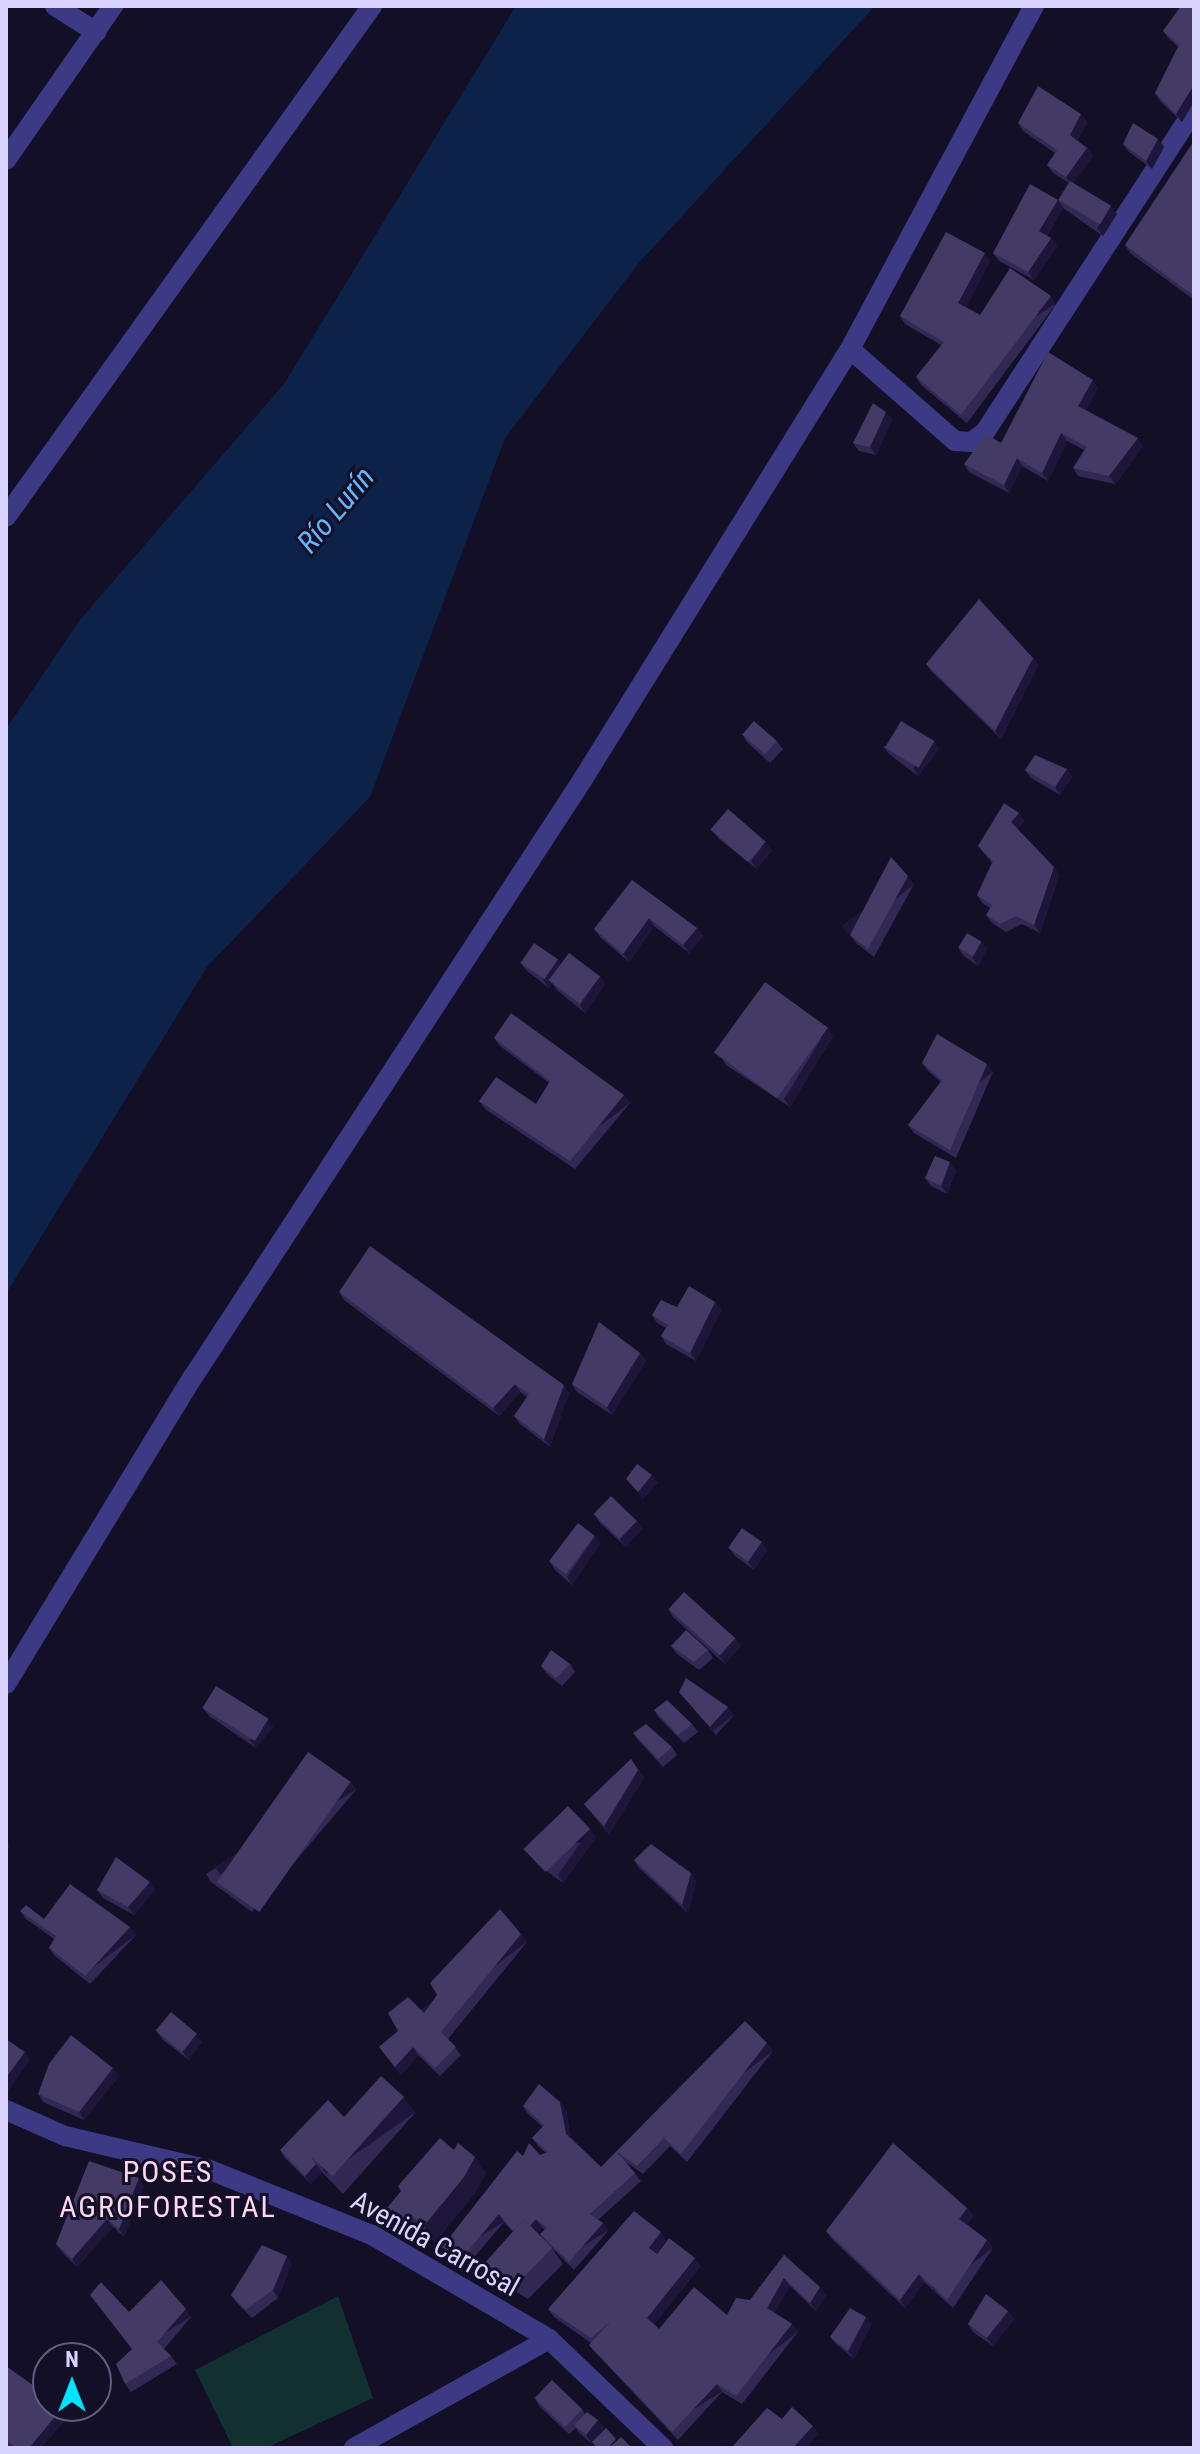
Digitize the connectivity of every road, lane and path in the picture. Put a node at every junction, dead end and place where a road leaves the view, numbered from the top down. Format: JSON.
{"nodes":[{"id":1,"x":55,"y":6,"type":"edge"},
{"id":2,"x":113,"y":6,"type":"edge"},
{"id":3,"x":372,"y":6,"type":"edge"},
{"id":4,"x":1034,"y":6,"type":"edge"},
{"id":5,"x":96,"y":32,"type":"junction"},
{"id":6,"x":1194,"y":110,"type":"edge"},
{"id":7,"x":6,"y":160,"type":"edge"},
{"id":8,"x":850,"y":349,"type":"junction"},
{"id":9,"x":6,"y":517,"type":"edge"},
{"id":10,"x":6,"y":1684,"type":"edge"},
{"id":11,"x":6,"y":2110,"type":"edge"},
{"id":12,"x":549,"y":2339,"type":"junction"},
{"id":13,"x":354,"y":2448,"type":"edge"},
{"id":14,"x":663,"y":2448,"type":"edge"}],
"edges":[{"from":1,"to":5,"type":"street"},
{"from":2,"to":5,"type":"street"},
{"from":3,"to":9,"type":"street"},
{"from":4,"to":8,"type":"street"},
{"from":5,"to":7,"type":"street"},
{"from":6,"to":8,"type":"street"},
{"from":8,"to":10,"type":"street"},
{"from":11,"to":12,"type":"street","name":"Avenida Carrosal"},
{"from":12,"to":13,"type":"street"},
{"from":12,"to":14,"type":"street","name":"Avenida Carrosal"}]}
